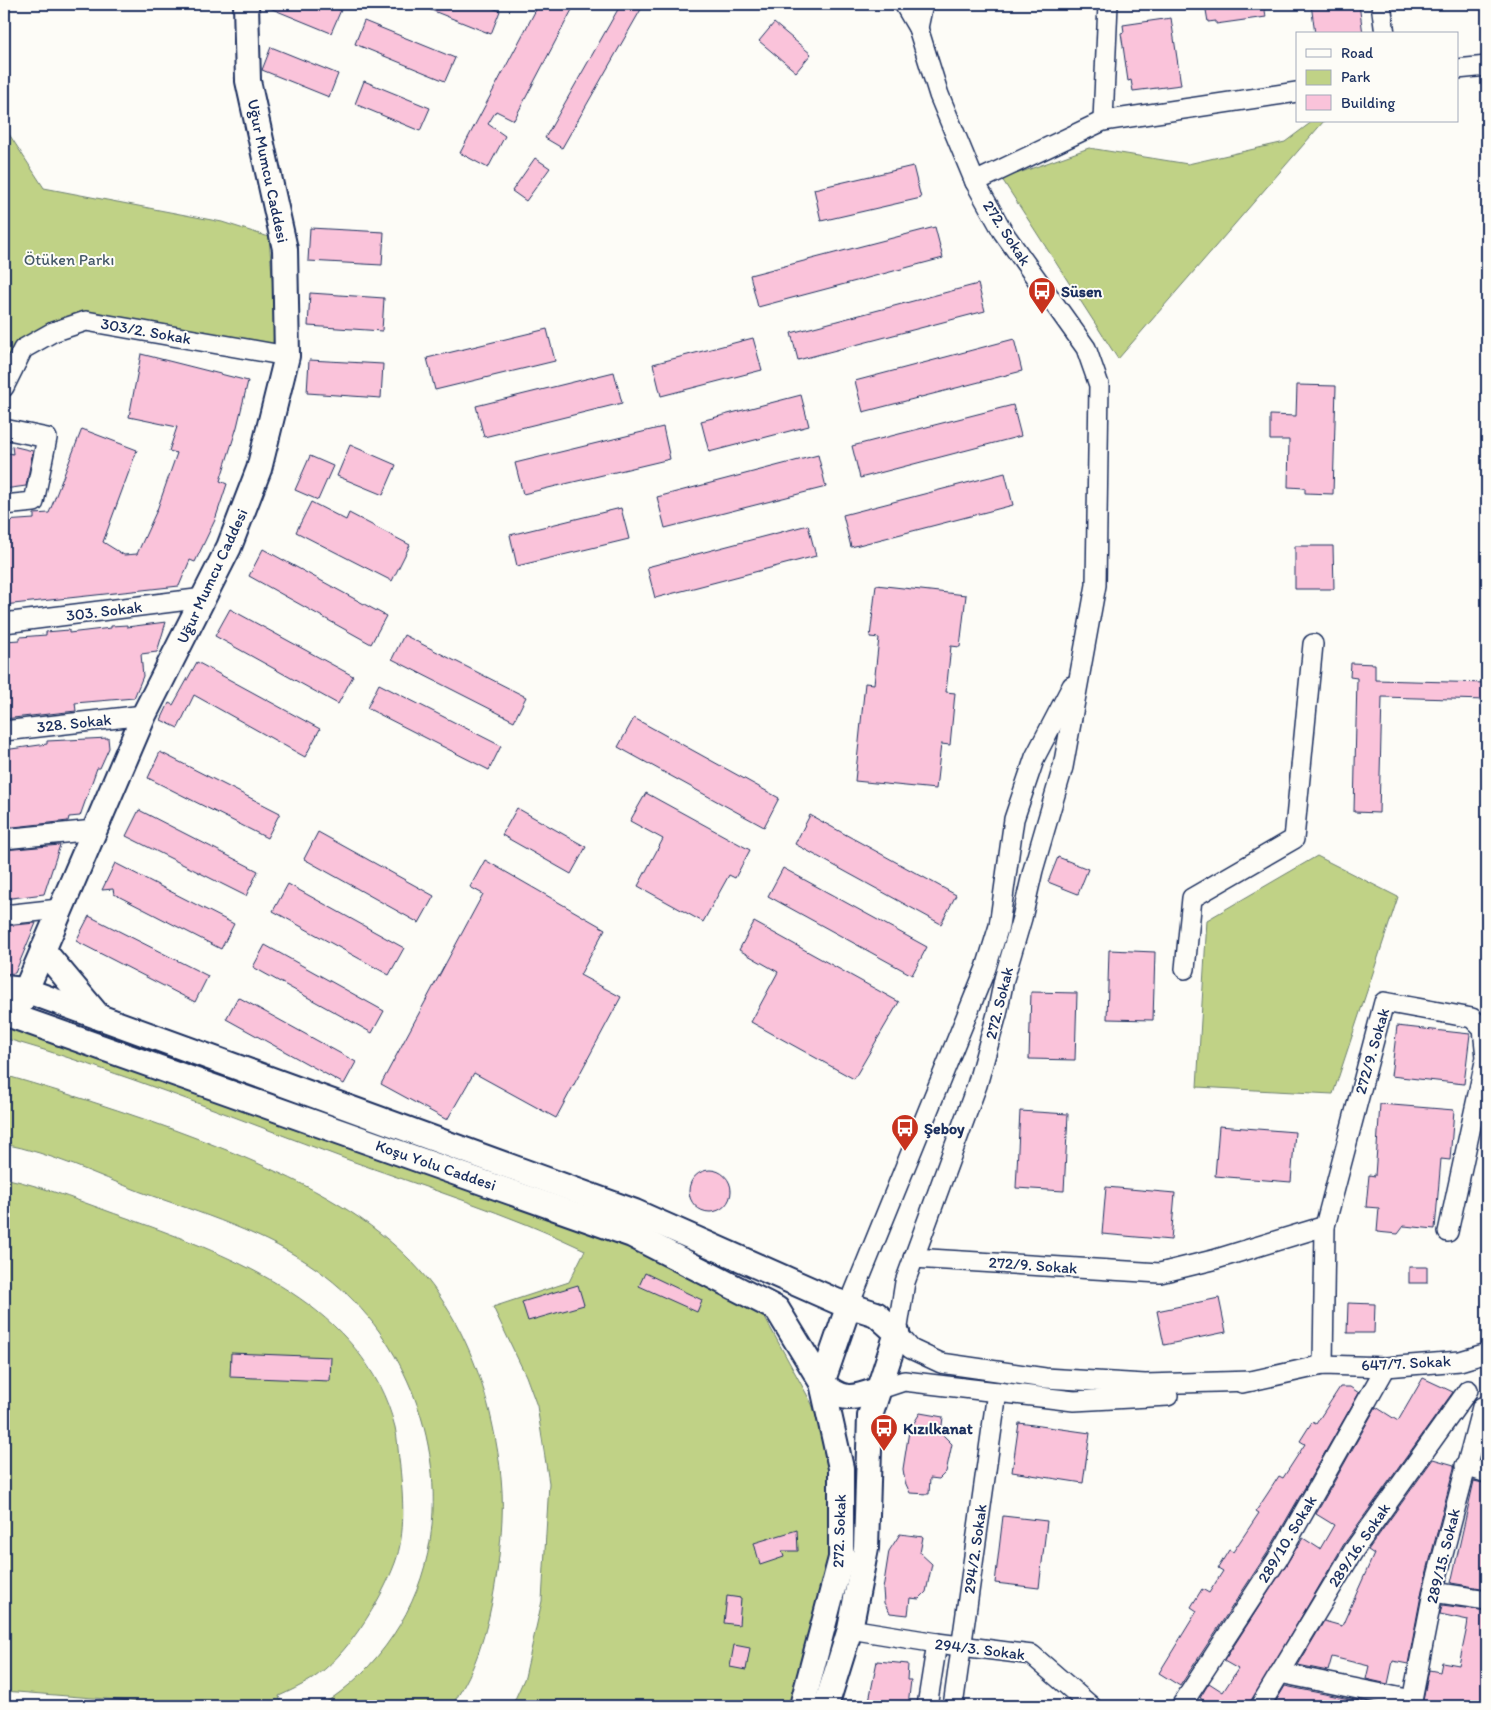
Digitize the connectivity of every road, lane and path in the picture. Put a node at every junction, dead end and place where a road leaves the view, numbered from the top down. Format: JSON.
{"nodes":[{"id":1,"x":246,"y":4,"type":"edge"},
{"id":2,"x":904,"y":4,"type":"edge"},
{"id":3,"x":923,"y":4,"type":"edge"},
{"id":4,"x":1108,"y":4,"type":"edge"},
{"id":5,"x":1381,"y":4,"type":"edge"},
{"id":6,"x":918,"y":28,"type":"junction"},
{"id":7,"x":1385,"y":32,"type":"edge"},
{"id":8,"x":1487,"y":66,"type":"edge"},
{"id":9,"x":1458,"y":69,"type":"edge"},
{"id":10,"x":1296,"y":92,"type":"edge"},
{"id":11,"x":1103,"y":121,"type":"junction"},
{"id":12,"x":975,"y":182,"type":"junction"},
{"id":13,"x":286,"y":356,"type":"junction"},
{"id":14,"x":4,"y":387,"type":"edge"},
{"id":15,"x":4,"y":429,"type":"edge"},
{"id":16,"x":4,"y":505,"type":"edge"},
{"id":17,"x":204,"y":598,"type":"junction"},
{"id":18,"x":4,"y":623,"type":"edge"},
{"id":19,"x":1314,"y":644,"type":"dead end"},
{"id":20,"x":1082,"y":667,"type":"junction"},
{"id":21,"x":144,"y":715,"type":"junction"},
{"id":22,"x":4,"y":731,"type":"edge"},
{"id":23,"x":94,"y":830,"type":"junction"},
{"id":24,"x":4,"y":839,"type":"edge"},
{"id":25,"x":59,"y":909,"type":"junction"},
{"id":26,"x":4,"y":915,"type":"edge"},
{"id":27,"x":43,"y":950,"type":"junction"},
{"id":28,"x":986,"y":968,"type":"junction"},
{"id":29,"x":1185,"y":969,"type":"dead end"},
{"id":30,"x":1004,"y":979,"type":"junction"},
{"id":31,"x":11,"y":1000,"type":"edge"},
{"id":32,"x":101,"y":1019,"type":"junction"},
{"id":33,"x":1325,"y":1226,"type":"junction"},
{"id":34,"x":1448,"y":1232,"type":"dead end"},
{"id":35,"x":913,"y":1258,"type":"junction"},
{"id":36,"x":849,"y":1305,"type":"junction"},
{"id":37,"x":897,"y":1333,"type":"junction"},
{"id":38,"x":1487,"y":1353,"type":"edge"},
{"id":39,"x":1460,"y":1361,"type":"junction"},
{"id":40,"x":1323,"y":1365,"type":"junction"},
{"id":41,"x":1386,"y":1367,"type":"junction"},
{"id":42,"x":1253,"y":1381,"type":"junction"},
{"id":43,"x":822,"y":1383,"type":"junction"},
{"id":44,"x":877,"y":1390,"type":"junction"},
{"id":45,"x":1468,"y":1390,"type":"junction"},
{"id":46,"x":996,"y":1392,"type":"junction"},
{"id":47,"x":1484,"y":1408,"type":"edge"},
{"id":48,"x":1466,"y":1466,"type":"junction"},
{"id":49,"x":1487,"y":1473,"type":"edge"},
{"id":50,"x":1433,"y":1592,"type":"junction"},
{"id":51,"x":1487,"y":1600,"type":"edge"},
{"id":52,"x":850,"y":1630,"type":"junction"},
{"id":53,"x":937,"y":1644,"type":"junction"},
{"id":54,"x":962,"y":1646,"type":"junction"},
{"id":55,"x":1280,"y":1673,"type":"junction"},
{"id":56,"x":1412,"y":1703,"type":"edge"},
{"id":57,"x":802,"y":1706,"type":"edge"},
{"id":58,"x":826,"y":1706,"type":"edge"},
{"id":59,"x":928,"y":1706,"type":"edge"},
{"id":60,"x":953,"y":1706,"type":"edge"},
{"id":61,"x":1091,"y":1706,"type":"edge"},
{"id":62,"x":1181,"y":1706,"type":"edge"},
{"id":63,"x":1260,"y":1706,"type":"edge"}],
"edges":[{"from":1,"to":13,"type":"main road","name":"Uğur Mumcu Caddesi"},
{"from":2,"to":6,"type":"street","name":"272. Sokak"},
{"from":3,"to":6,"type":"street"},
{"from":4,"to":11,"type":"street"},
{"from":5,"to":7,"type":"street"},
{"from":6,"to":12,"type":"street","name":"272. Sokak"},
{"from":8,"to":9,"type":"street"},
{"from":10,"to":11,"type":"street"},
{"from":11,"to":12,"type":"street"},
{"from":12,"to":20,"type":"street","name":"272. Sokak"},
{"from":13,"to":14,"type":"street","name":"303/2. Sokak"},
{"from":13,"to":17,"type":"main road","name":"Uğur Mumcu Caddesi"},
{"from":15,"to":16,"type":"street"},
{"from":17,"to":18,"type":"street","name":"303. Sokak"},
{"from":17,"to":21,"type":"main road","name":"Uğur Mumcu Caddesi"},
{"from":19,"to":29,"type":"street"},
{"from":20,"to":28,"type":"street","name":"272. Sokak"},
{"from":20,"to":30,"type":"street","name":"272. Sokak"},
{"from":21,"to":22,"type":"street","name":"328. Sokak"},
{"from":21,"to":23,"type":"main road","name":"Uğur Mumcu Caddesi"},
{"from":23,"to":24,"type":"street"},
{"from":23,"to":25,"type":"main road","name":"Uğur Mumcu Caddesi"},
{"from":25,"to":26,"type":"street"},
{"from":25,"to":27,"type":"main road","name":"Uğur Mumcu Caddesi"},
{"from":27,"to":31,"type":"main road","name":"Uğur Mumcu Caddesi"},
{"from":27,"to":32,"type":"main road"},
{"from":28,"to":30,"type":"street"},
{"from":28,"to":36,"type":"street","name":"272. Sokak"},
{"from":30,"to":35,"type":"street","name":"272. Sokak"},
{"from":31,"to":32,"type":"main road","name":"Koşu Yolu Caddesi"},
{"from":31,"to":43,"type":"main road","name":"Koşu Yolu Caddesi"},
{"from":32,"to":36,"type":"main road","name":"Koşu Yolu Caddesi"},
{"from":33,"to":34,"type":"street","name":"272/9. Sokak"},
{"from":33,"to":35,"type":"street","name":"272/9. Sokak"},
{"from":33,"to":40,"type":"street","name":"272/9. Sokak"},
{"from":35,"to":37,"type":"street","name":"272. Sokak"},
{"from":36,"to":37,"type":"main road"},
{"from":36,"to":43,"type":"main road","name":"272. Sokak"},
{"from":37,"to":42,"type":"street"},
{"from":37,"to":44,"type":"main road","name":"272. Sokak"},
{"from":38,"to":39,"type":"street","name":"647/7. Sokak"},
{"from":39,"to":41,"type":"street","name":"647/7. Sokak"},
{"from":39,"to":45,"type":"street"},
{"from":40,"to":41,"type":"street","name":"647/7. Sokak"},
{"from":40,"to":42,"type":"street","name":"647/7. Sokak"},
{"from":41,"to":62,"type":"street","name":"289/10. Sokak"},
{"from":42,"to":46,"type":"street"},
{"from":43,"to":44,"type":"main road"},
{"from":43,"to":57,"type":"main road","name":"272. Sokak"},
{"from":44,"to":46,"type":"street"},
{"from":44,"to":52,"type":"main road","name":"272. Sokak"},
{"from":45,"to":47,"type":"street"},
{"from":45,"to":55,"type":"street","name":"289/16. Sokak"},
{"from":46,"to":54,"type":"street","name":"294/2. Sokak"},
{"from":47,"to":48,"type":"street","name":"289/15. Sokak"},
{"from":48,"to":49,"type":"street"},
{"from":48,"to":50,"type":"street","name":"289/15. Sokak"},
{"from":50,"to":51,"type":"street"},
{"from":50,"to":56,"type":"street","name":"289/15. Sokak"},
{"from":52,"to":53,"type":"street","name":"294/3. Sokak"},
{"from":52,"to":58,"type":"main road","name":"272. Sokak"},
{"from":53,"to":54,"type":"street","name":"294/3. Sokak"},
{"from":53,"to":59,"type":"street"},
{"from":54,"to":60,"type":"street","name":"294/2. Sokak"},
{"from":54,"to":61,"type":"street","name":"294/3. Sokak"},
{"from":55,"to":56,"type":"street"},
{"from":55,"to":63,"type":"street","name":"289/16. Sokak"}]}
